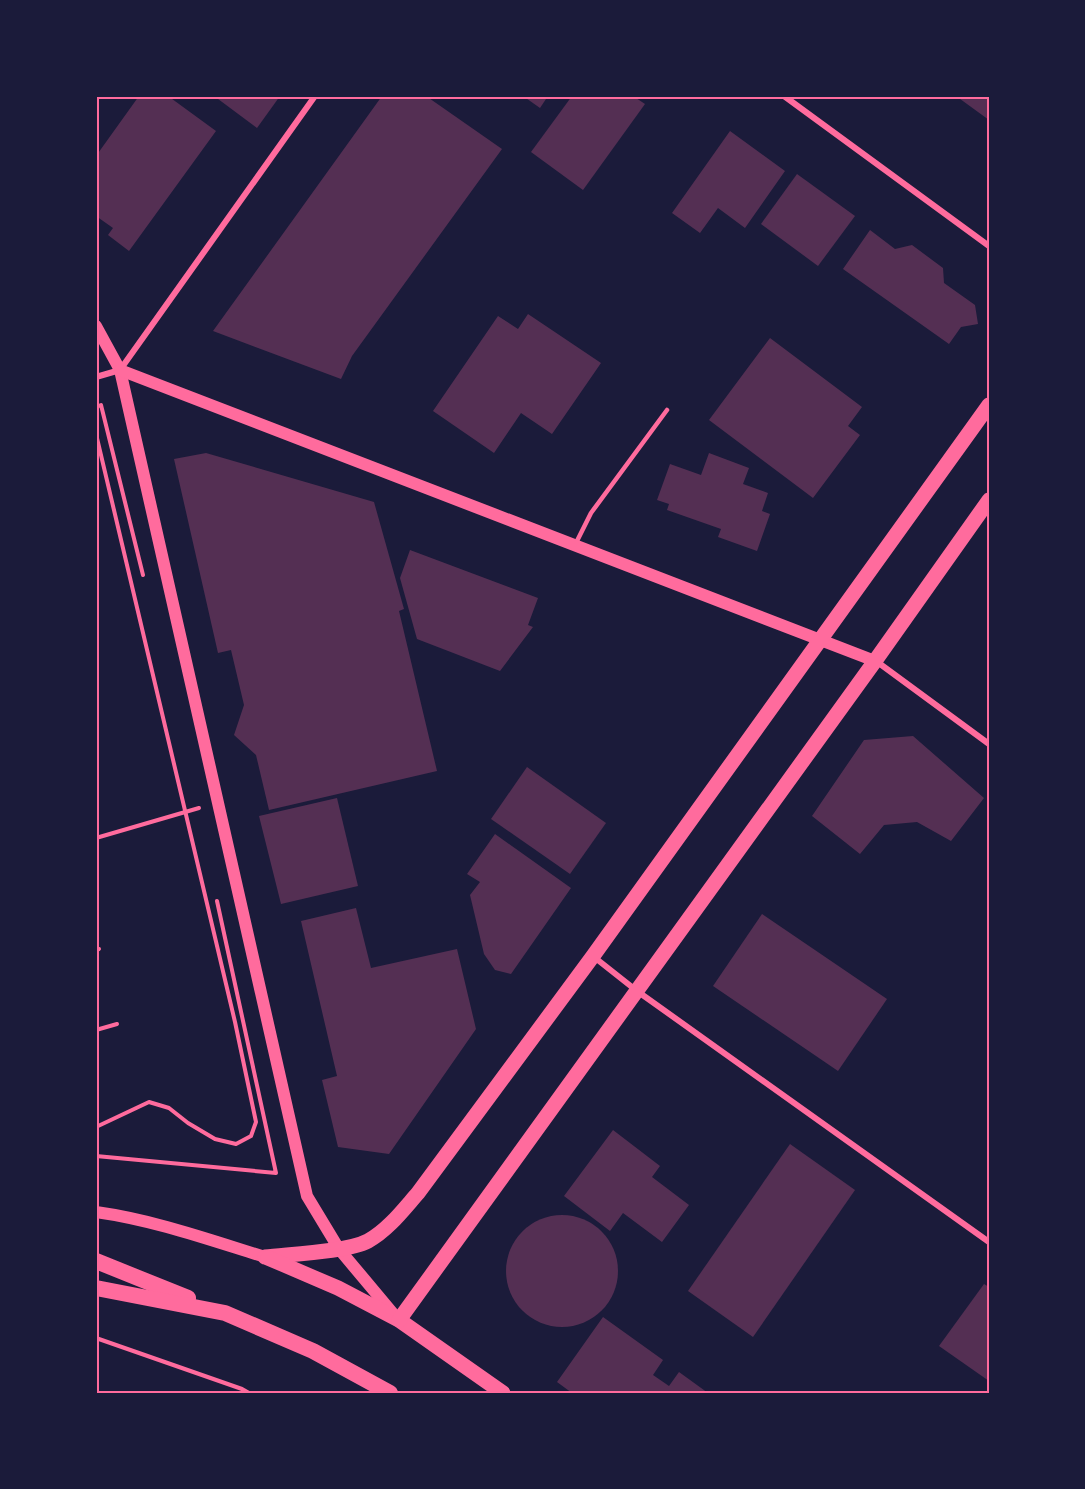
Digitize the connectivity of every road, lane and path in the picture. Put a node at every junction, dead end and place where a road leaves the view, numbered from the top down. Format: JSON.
{"nodes":[{"id":1,"x":315,"y":96,"type":"edge"},
{"id":2,"x":784,"y":96,"type":"edge"},
{"id":3,"x":989,"y":246,"type":"edge"},
{"id":4,"x":96,"y":326,"type":"edge"},
{"id":5,"x":120,"y":370,"type":"junction"},
{"id":6,"x":96,"y":377,"type":"edge"},
{"id":7,"x":989,"y":405,"type":"edge"},
{"id":8,"x":96,"y":407,"type":"edge"},
{"id":9,"x":667,"y":410,"type":"dead end"},
{"id":10,"x":96,"y":434,"type":"edge"},
{"id":11,"x":989,"y":500,"type":"edge"},
{"id":12,"x":575,"y":545,"type":"junction"},
{"id":13,"x":144,"y":578,"type":"dead end"},
{"id":14,"x":820,"y":639,"type":"junction"},
{"id":15,"x":875,"y":661,"type":"junction"},
{"id":16,"x":989,"y":744,"type":"edge"},
{"id":17,"x":194,"y":797,"type":"dead end"},
{"id":18,"x":185,"y":812,"type":"junction"},
{"id":19,"x":96,"y":838,"type":"edge"},
{"id":20,"x":216,"y":900,"type":"dead end"},
{"id":21,"x":593,"y":956,"type":"junction"},
{"id":22,"x":637,"y":991,"type":"junction"},
{"id":23,"x":117,"y":1024,"type":"dead end"},
{"id":24,"x":96,"y":1030,"type":"edge"},
{"id":25,"x":96,"y":1127,"type":"edge"},
{"id":26,"x":96,"y":1156,"type":"edge"},
{"id":27,"x":96,"y":1212,"type":"edge"},
{"id":28,"x":989,"y":1242,"type":"edge"},
{"id":29,"x":339,"y":1249,"type":"junction"},
{"id":30,"x":265,"y":1257,"type":"junction"},
{"id":31,"x":96,"y":1262,"type":"edge"},
{"id":32,"x":96,"y":1288,"type":"edge"},
{"id":33,"x":225,"y":1313,"type":"junction"},
{"id":34,"x":399,"y":1320,"type":"junction"},
{"id":35,"x":96,"y":1338,"type":"edge"},
{"id":36,"x":249,"y":1393,"type":"edge"},
{"id":37,"x":390,"y":1393,"type":"edge"},
{"id":38,"x":503,"y":1393,"type":"edge"}],
"edges":[{"from":1,"to":5,"type":"street"},
{"from":2,"to":3,"type":"street"},
{"from":4,"to":5,"type":"main road"},
{"from":5,"to":6,"type":"street"},
{"from":5,"to":12,"type":"main road"},
{"from":5,"to":29,"type":"main road"},
{"from":7,"to":14,"type":"main road"},
{"from":8,"to":13,"type":"path"},
{"from":9,"to":12,"type":"lane"},
{"from":10,"to":18,"type":"path"},
{"from":11,"to":15,"type":"main road"},
{"from":12,"to":14,"type":"main road"},
{"from":14,"to":15,"type":"main road"},
{"from":14,"to":21,"type":"main road"},
{"from":15,"to":16,"type":"street"},
{"from":15,"to":22,"type":"main road"},
{"from":17,"to":18,"type":"path"},
{"from":18,"to":19,"type":"path"},
{"from":18,"to":25,"type":"path"},
{"from":20,"to":26,"type":"path"},
{"from":21,"to":22,"type":"street"},
{"from":21,"to":29,"type":"main road"},
{"from":22,"to":28,"type":"street"},
{"from":22,"to":34,"type":"main road"},
{"from":23,"to":24,"type":"path"},
{"from":27,"to":30,"type":"main road"},
{"from":29,"to":30,"type":"main road"},
{"from":29,"to":34,"type":"main road"},
{"from":30,"to":34,"type":"main road"},
{"from":31,"to":33,"type":"highway"},
{"from":32,"to":33,"type":"highway"},
{"from":33,"to":37,"type":"highway"},
{"from":34,"to":38,"type":"main road"},
{"from":35,"to":36,"type":"path"}]}
